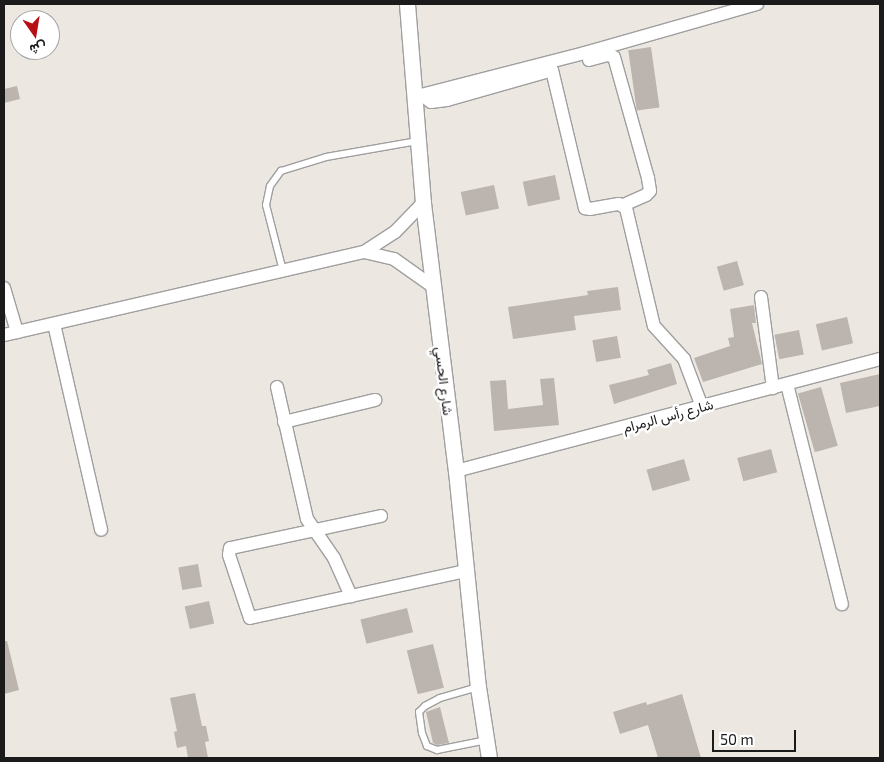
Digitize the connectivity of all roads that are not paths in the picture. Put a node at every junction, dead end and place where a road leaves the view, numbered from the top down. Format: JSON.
{"nodes":[{"id":1,"x":407,"y":4,"type":"edge"},
{"id":2,"x":757,"y":4,"type":"edge"},
{"id":3,"x":586,"y":57,"type":"junction"},
{"id":4,"x":552,"y":70,"type":"junction"},
{"id":5,"x":418,"y":96,"type":"junction"},
{"id":6,"x":418,"y":141,"type":"junction"},
{"id":7,"x":423,"y":203,"type":"junction"},
{"id":8,"x":624,"y":205,"type":"junction"},
{"id":9,"x":364,"y":252,"type":"junction"},
{"id":10,"x":283,"y":271,"type":"junction"},
{"id":11,"x":432,"y":286,"type":"junction"},
{"id":12,"x":4,"y":288,"type":"edge"},
{"id":13,"x":762,"y":297,"type":"dead end"},
{"id":14,"x":54,"y":324,"type":"junction"},
{"id":15,"x":17,"y":332,"type":"junction"},
{"id":16,"x":4,"y":336,"type":"edge"},
{"id":17,"x":880,"y":359,"type":"edge"},
{"id":18,"x":787,"y":384,"type":"junction"},
{"id":19,"x":277,"y":387,"type":"dead end"},
{"id":20,"x":773,"y":388,"type":"junction"},
{"id":21,"x":375,"y":400,"type":"dead end"},
{"id":22,"x":702,"y":407,"type":"junction"},
{"id":23,"x":284,"y":422,"type":"junction"},
{"id":24,"x":456,"y":471,"type":"junction"},
{"id":25,"x":381,"y":516,"type":"dead end"},
{"id":26,"x":101,"y":530,"type":"dead end"},
{"id":27,"x":314,"y":530,"type":"junction"},
{"id":28,"x":465,"y":571,"type":"junction"},
{"id":29,"x":351,"y":596,"type":"junction"},
{"id":30,"x":842,"y":604,"type":"dead end"},
{"id":31,"x":478,"y":687,"type":"junction"},
{"id":32,"x":487,"y":740,"type":"junction"},
{"id":33,"x":489,"y":758,"type":"edge"}],
"edges":[{"from":1,"to":5,"type":"street","name":"شارع الحسي"},
{"from":2,"to":3,"type":"street"},
{"from":3,"to":4,"type":"street"},
{"from":3,"to":5,"type":"street"},
{"from":3,"to":8,"type":"street"},
{"from":4,"to":5,"type":"street"},
{"from":4,"to":8,"type":"street"},
{"from":5,"to":6,"type":"street","name":"شارع الحسي"},
{"from":6,"to":7,"type":"street","name":"شارع الحسي"},
{"from":6,"to":10,"type":"lane"},
{"from":7,"to":9,"type":"street"},
{"from":7,"to":11,"type":"street","name":"شارع الحسي"},
{"from":8,"to":22,"type":"street"},
{"from":9,"to":10,"type":"street"},
{"from":9,"to":11,"type":"street"},
{"from":10,"to":14,"type":"street"},
{"from":11,"to":24,"type":"street","name":"شارع الحسي"},
{"from":12,"to":15,"type":"street"},
{"from":13,"to":20,"type":"street"},
{"from":14,"to":15,"type":"street"},
{"from":14,"to":26,"type":"street"},
{"from":15,"to":16,"type":"street"},
{"from":17,"to":18,"type":"street","name":"شارع رأس الرمرام"},
{"from":18,"to":20,"type":"street","name":"شارع رأس الرمرام"},
{"from":18,"to":30,"type":"street"},
{"from":19,"to":23,"type":"street"},
{"from":20,"to":22,"type":"street","name":"شارع رأس الرمرام"},
{"from":21,"to":23,"type":"street"},
{"from":22,"to":24,"type":"street","name":"شارع رأس الرمرام"},
{"from":23,"to":27,"type":"street"},
{"from":24,"to":28,"type":"street","name":"شارع الحسي"},
{"from":25,"to":27,"type":"street"},
{"from":27,"to":29,"type":"street"},
{"from":27,"to":29,"type":"street"},
{"from":28,"to":29,"type":"street"},
{"from":28,"to":31,"type":"street","name":"شارع الحسي"},
{"from":31,"to":32,"type":"street","name":"شارع الحسي"},
{"from":31,"to":32,"type":"lane"},
{"from":32,"to":33,"type":"street","name":"شارع الحسي"}]}
